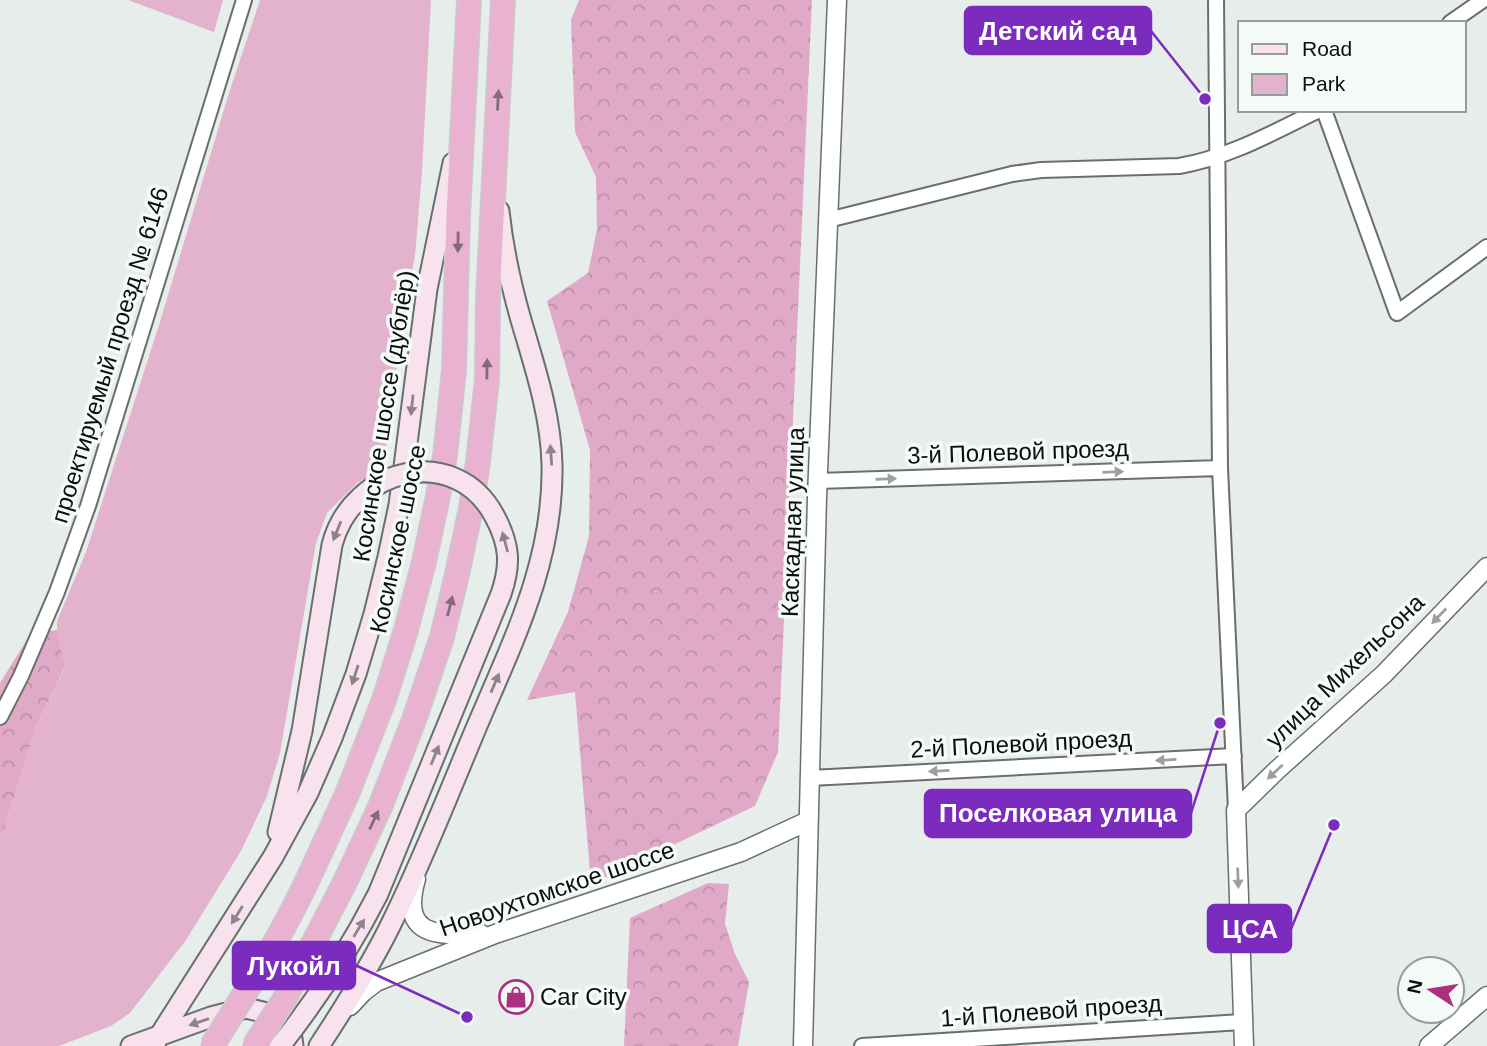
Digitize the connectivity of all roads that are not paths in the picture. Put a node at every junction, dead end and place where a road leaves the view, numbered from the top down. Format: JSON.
{"nodes":[{"id":1,"x":244,"y":0,"type":"edge"},
{"id":2,"x":469,"y":0,"type":"edge"},
{"id":3,"x":503,"y":0,"type":"edge"},
{"id":4,"x":837,"y":0,"type":"edge"},
{"id":5,"x":1216,"y":0,"type":"edge"},
{"id":6,"x":1483,"y":0,"type":"edge"},
{"id":7,"x":1453,"y":21,"type":"edge"},
{"id":8,"x":465,"y":76,"type":"junction"},
{"id":9,"x":1317,"y":112,"type":"edge"},
{"id":10,"x":1322,"y":112,"type":"edge"},
{"id":11,"x":1217,"y":156,"type":"junction"},
{"id":12,"x":494,"y":168,"type":"junction"},
{"id":13,"x":828,"y":220,"type":"junction"},
{"id":14,"x":1487,"y":247,"type":"edge"},
{"id":15,"x":1220,"y":468,"type":"junction"},
{"id":16,"x":818,"y":481,"type":"junction"},
{"id":17,"x":1487,"y":567,"type":"edge"},
{"id":18,"x":0,"y":718,"type":"edge"},
{"id":19,"x":1234,"y":756,"type":"junction"},
{"id":20,"x":810,"y":778,"type":"junction"},
{"id":21,"x":1236,"y":810,"type":"junction"},
{"id":22,"x":808,"y":821,"type":"junction"},
{"id":23,"x":422,"y":859,"type":"junction"},
{"id":24,"x":271,"y":860,"type":"junction"},
{"id":25,"x":495,"y":933,"type":"junction"},
{"id":26,"x":1487,"y":996,"type":"edge"},
{"id":27,"x":1242,"y":1022,"type":"junction"},
{"id":28,"x":334,"y":1023,"type":"junction"},
{"id":29,"x":156,"y":1040,"type":"edge"},
{"id":30,"x":131,"y":1046,"type":"edge"},
{"id":31,"x":212,"y":1046,"type":"edge"},
{"id":32,"x":254,"y":1046,"type":"edge"},
{"id":33,"x":280,"y":1046,"type":"edge"},
{"id":34,"x":293,"y":1046,"type":"edge"},
{"id":35,"x":319,"y":1046,"type":"edge"},
{"id":36,"x":803,"y":1046,"type":"edge"},
{"id":37,"x":862,"y":1046,"type":"edge"},
{"id":38,"x":1244,"y":1046,"type":"edge"},
{"id":39,"x":1429,"y":1046,"type":"edge"}],
"edges":[{"from":1,"to":18,"type":"street","name":"проектируемый проезд № 6146"},
{"from":2,"to":8,"type":"highway","name":"Косинское шоссе"},
{"from":12,"to":3,"type":"highway","one_way":true},
{"from":4,"to":13,"type":"street","name":"Каскадная улица"},
{"from":5,"to":11,"type":"street"},
{"from":6,"to":7,"type":"street"},
{"from":8,"to":24,"type":"main road","name":"Косинское шоссе (дублёр)","one_way":true},
{"from":8,"to":31,"type":"highway","name":"Косинское шоссе","one_way":true,"bridge":true},
{"from":9,"to":11,"type":"street"},
{"from":10,"to":14,"type":"street"},
{"from":11,"to":13,"type":"street"},
{"from":11,"to":15,"type":"street"},
{"from":23,"to":12,"type":"main road","one_way":true},
{"from":32,"to":12,"type":"highway","one_way":true,"bridge":true},
{"from":13,"to":16,"type":"street","name":"Каскадная улица"},
{"from":16,"to":15,"type":"street","name":"3-й Полевой проезд","one_way":true},
{"from":15,"to":19,"type":"street"},
{"from":16,"to":20,"type":"street","name":"Каскадная улица"},
{"from":17,"to":21,"type":"street","name":"улица Михельсона","one_way":true},
{"from":19,"to":20,"type":"street","name":"2-й Полевой проезд","one_way":true},
{"from":19,"to":21,"type":"street"},
{"from":20,"to":22,"type":"street","name":"Каскадная улица"},
{"from":21,"to":27,"type":"street","one_way":true},
{"from":22,"to":25,"type":"street","name":"Новоухтомское шоссе"},
{"from":22,"to":36,"type":"street","name":"Каскадная улица"},
{"from":23,"to":25,"type":"street"},
{"from":23,"to":28,"type":"main road"},
{"from":24,"to":29,"type":"main road","name":"Косинское шоссе (дублёр)","one_way":true},
{"from":33,"to":24,"type":"main road","one_way":true,"bridge":true},
{"from":25,"to":28,"type":"street","name":"Новоухтомское шоссе"},
{"from":26,"to":39,"type":"street"},
{"from":27,"to":37,"type":"street","name":"1-й Полевой проезд"},
{"from":27,"to":38,"type":"street"},
{"from":28,"to":35,"type":"main road"},
{"from":29,"to":30,"type":"main road"},
{"from":34,"to":29,"type":"main road","one_way":true}]}
